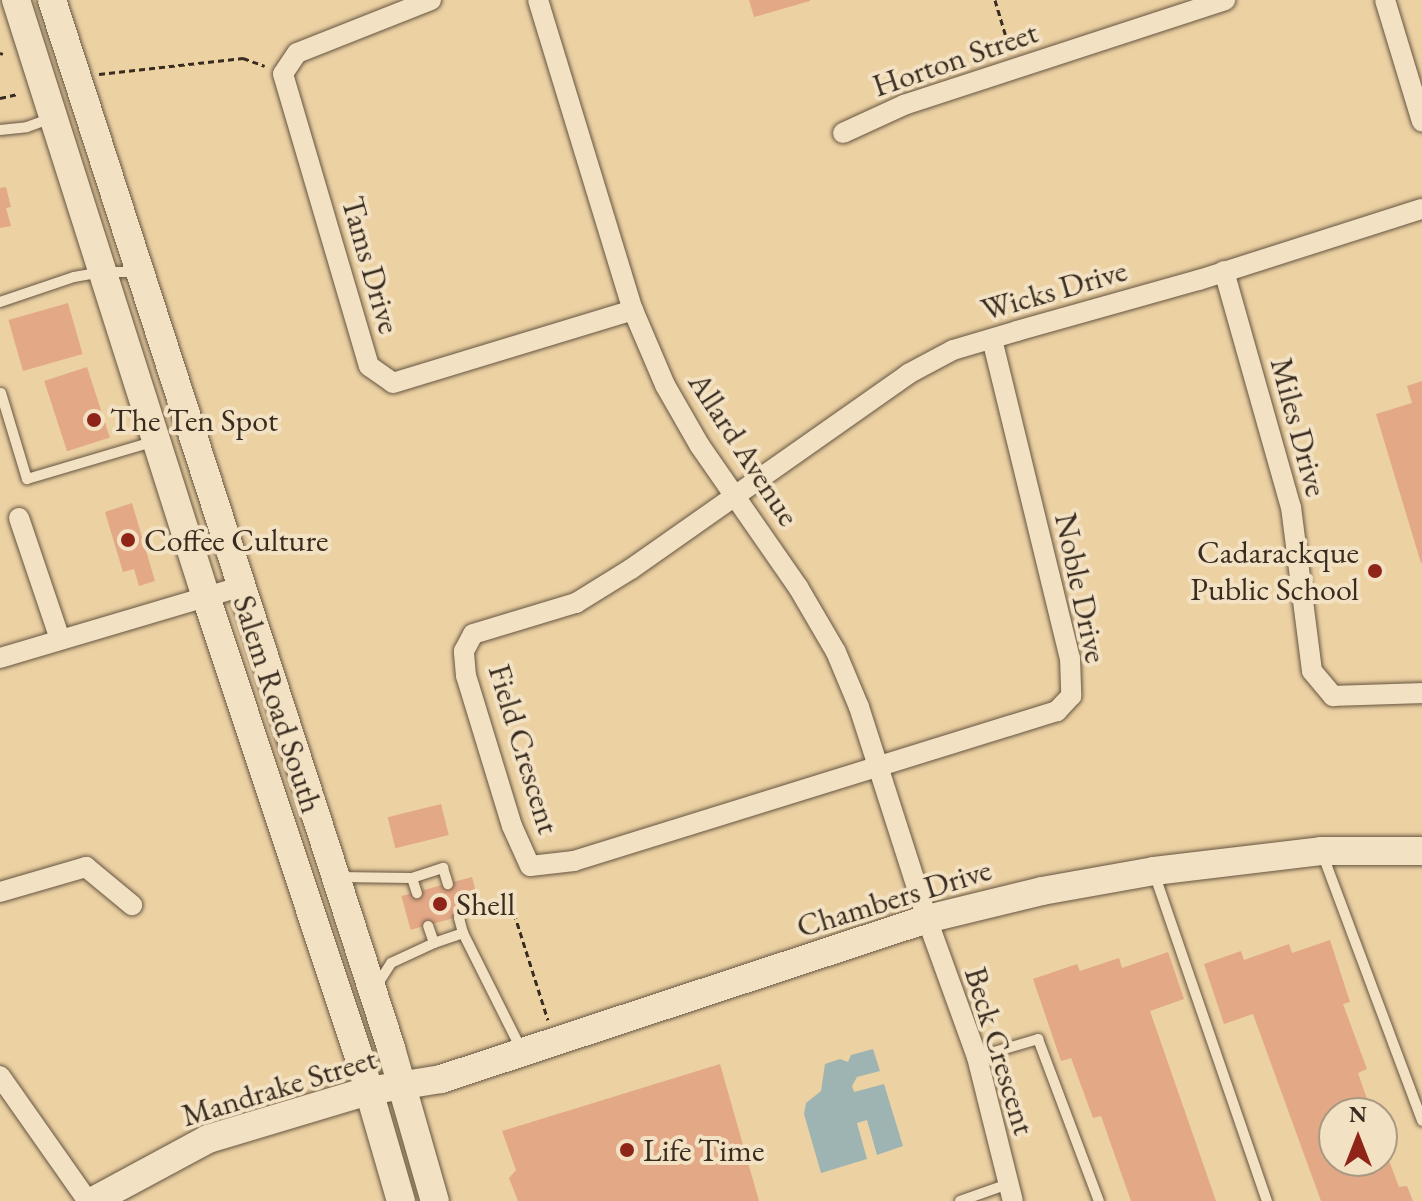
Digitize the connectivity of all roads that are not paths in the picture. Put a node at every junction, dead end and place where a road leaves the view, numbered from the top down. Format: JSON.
{"nodes":[{"id":1,"x":16,"y":0,"type":"edge"},
{"id":2,"x":52,"y":0,"type":"edge"},
{"id":3,"x":431,"y":0,"type":"edge"},
{"id":4,"x":538,"y":0,"type":"edge"},
{"id":5,"x":1225,"y":0,"type":"edge"},
{"id":6,"x":1385,"y":0,"type":"edge"},
{"id":7,"x":53,"y":118,"type":"junction"},
{"id":8,"x":1422,"y":122,"type":"edge"},
{"id":9,"x":0,"y":130,"type":"edge"},
{"id":10,"x":843,"y":133,"type":"dead end"},
{"id":11,"x":1422,"y":209,"type":"edge"},
{"id":12,"x":1224,"y":271,"type":"junction"},
{"id":13,"x":102,"y":272,"type":"junction"},
{"id":14,"x":139,"y":272,"type":"junction"},
{"id":15,"x":0,"y":302,"type":"edge"},
{"id":16,"x":633,"y":310,"type":"junction"},
{"id":17,"x":992,"y":339,"type":"junction"},
{"id":18,"x":1,"y":393,"type":"edge"},
{"id":19,"x":157,"y":440,"type":"junction"},
{"id":20,"x":736,"y":496,"type":"junction"},
{"id":21,"x":19,"y":518,"type":"dead end"},
{"id":22,"x":239,"y":587,"type":"junction"},
{"id":23,"x":206,"y":597,"type":"junction"},
{"id":24,"x":60,"y":639,"type":"junction"},
{"id":25,"x":1,"y":654,"type":"edge"},
{"id":26,"x":1422,"y":693,"type":"edge"},
{"id":27,"x":879,"y":764,"type":"junction"},
{"id":28,"x":1321,"y":851,"type":"junction"},
{"id":29,"x":1422,"y":851,"type":"edge"},
{"id":30,"x":1154,"y":871,"type":"junction"},
{"id":31,"x":335,"y":877,"type":"junction"},
{"id":32,"x":412,"y":878,"type":"junction"},
{"id":33,"x":448,"y":884,"type":"dead end"},
{"id":34,"x":0,"y":892,"type":"edge"},
{"id":35,"x":417,"y":893,"type":"dead end"},
{"id":36,"x":132,"y":905,"type":"dead end"},
{"id":37,"x":459,"y":918,"type":"dead end"},
{"id":38,"x":927,"y":919,"type":"junction"},
{"id":39,"x":428,"y":926,"type":"dead end"},
{"id":40,"x":463,"y":933,"type":"junction"},
{"id":41,"x":434,"y":943,"type":"junction"},
{"id":42,"x":373,"y":992,"type":"junction"},
{"id":43,"x":523,"y":1053,"type":"junction"},
{"id":44,"x":977,"y":1057,"type":"junction"},
{"id":45,"x":0,"y":1076,"type":"edge"},
{"id":46,"x":401,"y":1085,"type":"junction"},
{"id":47,"x":368,"y":1091,"type":"junction"},
{"id":48,"x":1422,"y":1121,"type":"edge"},
{"id":49,"x":1010,"y":1193,"type":"edge"},
{"id":50,"x":91,"y":1201,"type":"edge"},
{"id":51,"x":401,"y":1201,"type":"edge"},
{"id":52,"x":435,"y":1201,"type":"edge"},
{"id":53,"x":960,"y":1201,"type":"edge"},
{"id":54,"x":1099,"y":1201,"type":"edge"},
{"id":55,"x":1267,"y":1201,"type":"edge"}],
"edges":[{"from":1,"to":7,"type":"main road","name":"Salem Road South"},
{"from":2,"to":14,"type":"main road","name":"Salem Road South"},
{"from":3,"to":16,"type":"street","name":"Tams Drive"},
{"from":4,"to":16,"type":"street","name":"Allard Avenue"},
{"from":5,"to":10,"type":"street","name":"Horton Street"},
{"from":6,"to":8,"type":"street"},
{"from":7,"to":9,"type":"lane"},
{"from":7,"to":13,"type":"main road","name":"Salem Road South"},
{"from":11,"to":12,"type":"street","name":"Wicks Drive"},
{"from":12,"to":17,"type":"street","name":"Wicks Drive"},
{"from":12,"to":26,"type":"street","name":"Miles Drive"},
{"from":13,"to":14,"type":"lane"},
{"from":13,"to":15,"type":"lane"},
{"from":13,"to":19,"type":"main road","name":"Salem Road South"},
{"from":14,"to":22,"type":"main road","name":"Salem Road South"},
{"from":16,"to":20,"type":"street","name":"Allard Avenue"},
{"from":17,"to":20,"type":"street","name":"Wicks Drive"},
{"from":17,"to":27,"type":"street","name":"Noble Drive"},
{"from":18,"to":19,"type":"lane"},
{"from":19,"to":23,"type":"main road","name":"Salem Road South"},
{"from":20,"to":27,"type":"street","name":"Allard Avenue"},
{"from":20,"to":27,"type":"street","name":"Field Crescent"},
{"from":21,"to":24,"type":"street"},
{"from":22,"to":23,"type":"street"},
{"from":22,"to":31,"type":"main road","name":"Salem Road South"},
{"from":23,"to":24,"type":"street"},
{"from":23,"to":47,"type":"main road","name":"Salem Road South"},
{"from":24,"to":25,"type":"street"},
{"from":27,"to":38,"type":"street","name":"Allard Avenue"},
{"from":28,"to":29,"type":"main road","name":"Chambers Drive"},
{"from":28,"to":30,"type":"main road","name":"Chambers Drive"},
{"from":28,"to":48,"type":"lane"},
{"from":30,"to":38,"type":"main road","name":"Chambers Drive"},
{"from":30,"to":55,"type":"lane"},
{"from":31,"to":32,"type":"lane"},
{"from":31,"to":42,"type":"main road","name":"Salem Road South"},
{"from":32,"to":33,"type":"lane"},
{"from":32,"to":35,"type":"lane"},
{"from":34,"to":36,"type":"street"},
{"from":37,"to":40,"type":"lane"},
{"from":38,"to":43,"type":"main road","name":"Chambers Drive"},
{"from":38,"to":44,"type":"street","name":"Beck Crescent"},
{"from":39,"to":41,"type":"lane"},
{"from":40,"to":41,"type":"lane"},
{"from":40,"to":43,"type":"lane"},
{"from":41,"to":42,"type":"lane"},
{"from":42,"to":46,"type":"main road","name":"Salem Road South"},
{"from":43,"to":46,"type":"main road","name":"Chambers Drive"},
{"from":44,"to":49,"type":"street","name":"Beck Crescent"},
{"from":44,"to":54,"type":"lane"},
{"from":45,"to":50,"type":"street"},
{"from":46,"to":47,"type":"main road","name":"Mandrake Street"},
{"from":46,"to":52,"type":"main road","name":"Salem Road South"},
{"from":47,"to":50,"type":"main road","name":"Mandrake Street"},
{"from":47,"to":51,"type":"main road","name":"Salem Road South"},
{"from":49,"to":53,"type":"lane"}]}
